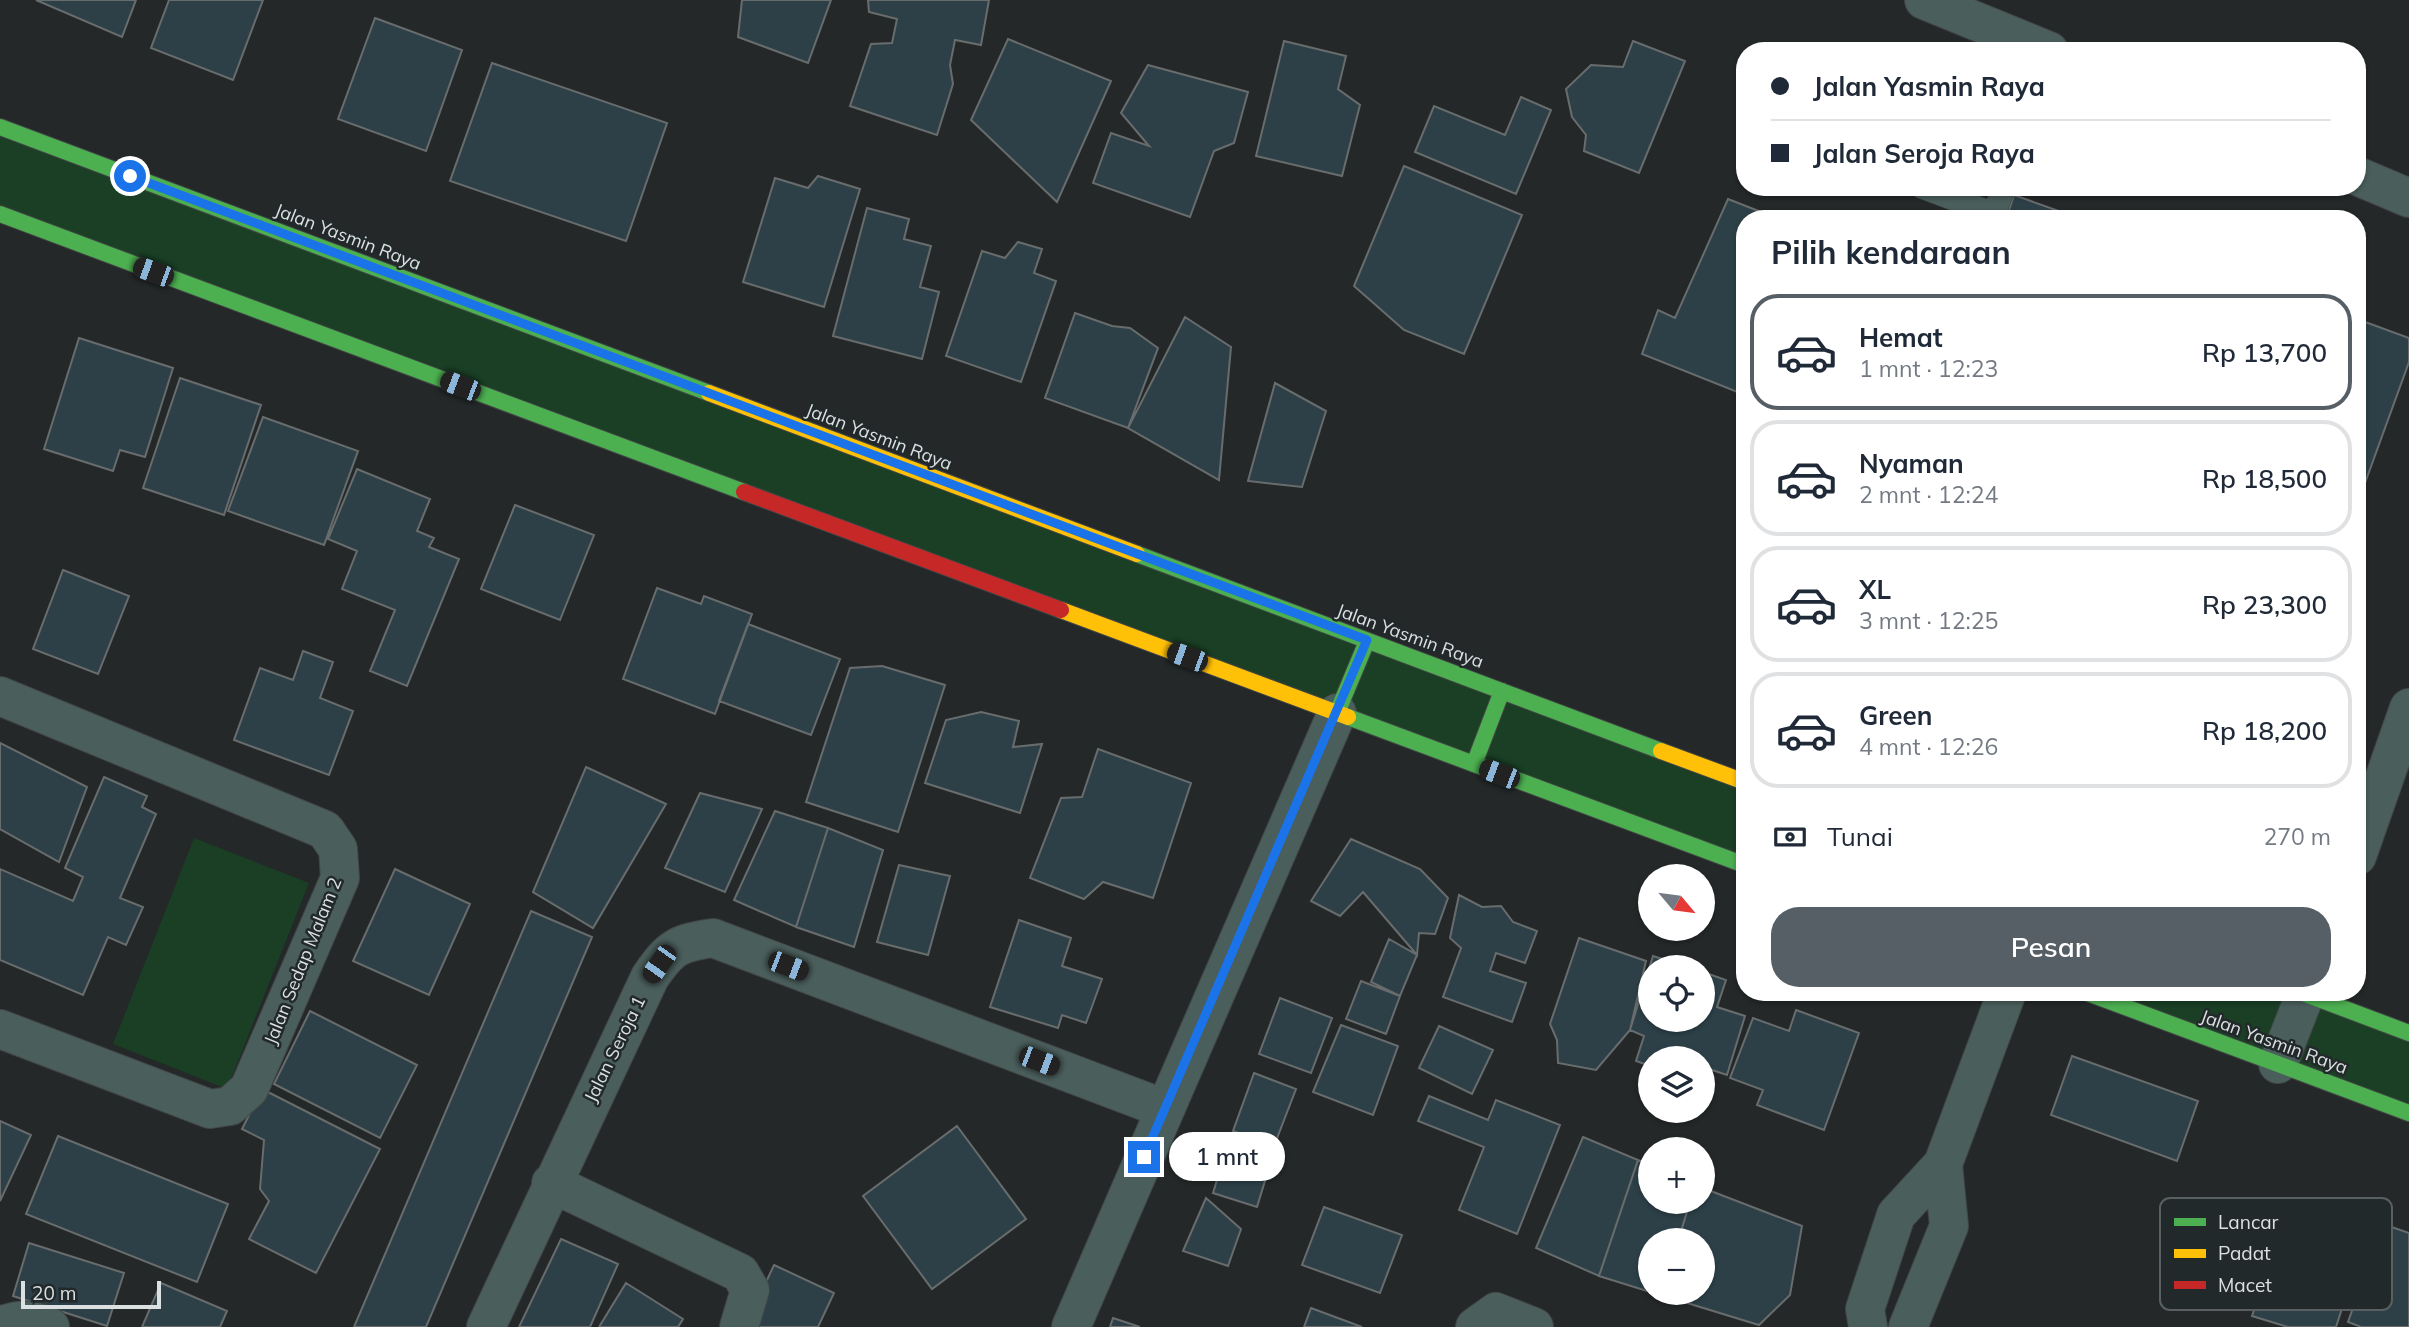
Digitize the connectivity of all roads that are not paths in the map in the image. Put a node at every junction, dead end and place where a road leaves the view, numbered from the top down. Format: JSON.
{"nodes":[{"id":1,"x":1924,"y":0,"type":"edge"},
{"id":2,"x":2027,"y":42,"type":"edge"},
{"id":3,"x":0,"y":127,"type":"edge"},
{"id":4,"x":2366,"y":180,"type":"edge"},
{"id":5,"x":1944,"y":196,"type":"edge"},
{"id":6,"x":2409,"y":198,"type":"edge"},
{"id":7,"x":1978,"y":210,"type":"edge"},
{"id":8,"x":0,"y":215,"type":"edge"},
{"id":9,"x":1367,"y":640,"type":"junction"},
{"id":10,"x":1502,"y":691,"type":"junction"},
{"id":11,"x":0,"y":696,"type":"edge"},
{"id":12,"x":2409,"y":708,"type":"edge"},
{"id":13,"x":1336,"y":713,"type":"junction"},
{"id":14,"x":1474,"y":764,"type":"junction"},
{"id":15,"x":1736,"y":779,"type":"edge"},
{"id":16,"x":2366,"y":830,"type":"edge"},
{"id":17,"x":1736,"y":862,"type":"edge"},
{"id":18,"x":2004,"y":1001,"type":"edge"},
{"id":19,"x":2109,"y":1001,"type":"edge"},
{"id":20,"x":2301,"y":1001,"type":"edge"},
{"id":21,"x":2326,"y":1001,"type":"edge"},
{"id":22,"x":0,"y":1029,"type":"edge"},
{"id":23,"x":2409,"y":1032,"type":"edge"},
{"id":24,"x":2278,"y":1064,"type":"junction"},
{"id":25,"x":1165,"y":1109,"type":"junction"},
{"id":26,"x":2409,"y":1113,"type":"edge"},
{"id":27,"x":1943,"y":1164,"type":"junction"},
{"id":28,"x":551,"y":1183,"type":"junction"},
{"id":29,"x":0,"y":1326,"type":"edge"},
{"id":30,"x":50,"y":1327,"type":"edge"},
{"id":31,"x":486,"y":1327,"type":"edge"},
{"id":32,"x":739,"y":1327,"type":"edge"},
{"id":33,"x":1071,"y":1327,"type":"edge"},
{"id":34,"x":1475,"y":1327,"type":"edge"},
{"id":35,"x":1534,"y":1327,"type":"edge"},
{"id":36,"x":1868,"y":1327,"type":"edge"},
{"id":37,"x":1908,"y":1327,"type":"edge"}],
"edges":[{"from":1,"to":2,"type":"street"},
{"from":3,"to":9,"type":"street","name":"Jalan Yasmin Raya"},
{"from":4,"to":6,"type":"street"},
{"from":5,"to":7,"type":"lane"},
{"from":8,"to":13,"type":"street"},
{"from":9,"to":10,"type":"street","name":"Jalan Yasmin Raya"},
{"from":9,"to":13,"type":"street"},
{"from":10,"to":14,"type":"street"},
{"from":10,"to":15,"type":"street","name":"Jalan Yasmin Raya"},
{"from":11,"to":22,"type":"street","name":"Jalan Sedap Malam 2"},
{"from":12,"to":16,"type":"street"},
{"from":13,"to":14,"type":"street"},
{"from":13,"to":25,"type":"street"},
{"from":14,"to":17,"type":"street"},
{"from":18,"to":27,"type":"street"},
{"from":19,"to":24,"type":"street","name":"Jalan Yasmin Raya"},
{"from":20,"to":24,"type":"street"},
{"from":21,"to":23,"type":"street"},
{"from":24,"to":26,"type":"street","name":"Jalan Yasmin Raya"},
{"from":25,"to":28,"type":"street","name":"Jalan Seroja 1"},
{"from":25,"to":33,"type":"street"},
{"from":27,"to":36,"type":"street"},
{"from":27,"to":37,"type":"street"},
{"from":28,"to":31,"type":"street","name":"Jalan Seroja 1"},
{"from":28,"to":32,"type":"street"},
{"from":29,"to":30,"type":"street"},
{"from":34,"to":35,"type":"street"}]}
